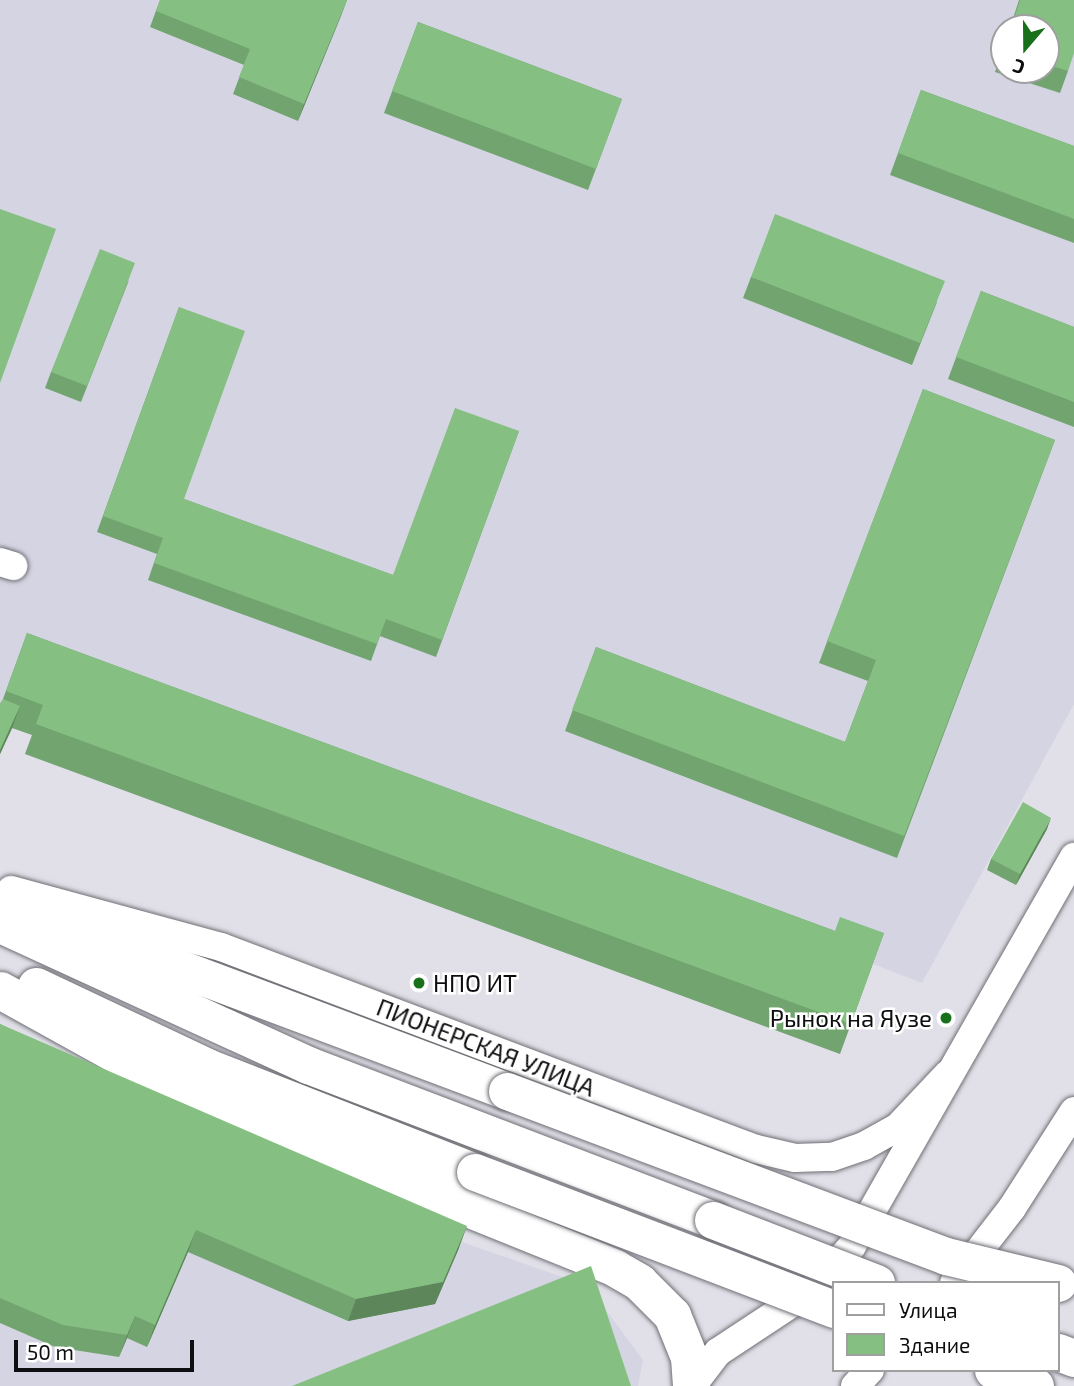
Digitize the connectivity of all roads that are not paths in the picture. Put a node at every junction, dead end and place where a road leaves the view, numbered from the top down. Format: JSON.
{"nodes":[{"id":1,"x":1074,"y":857,"type":"edge"},
{"id":2,"x":0,"y":887,"type":"edge"},
{"id":3,"x":1064,"y":887,"type":"edge"},
{"id":4,"x":0,"y":901,"type":"edge"},
{"id":5,"x":0,"y":924,"type":"edge"},
{"id":6,"x":0,"y":970,"type":"edge"},
{"id":7,"x":0,"y":990,"type":"edge"},
{"id":8,"x":948,"y":1074,"type":"junction"},
{"id":9,"x":1074,"y":1111,"type":"edge"},
{"id":10,"x":962,"y":1273,"type":"edge"},
{"id":11,"x":871,"y":1281,"type":"edge"},
{"id":12,"x":1039,"y":1281,"type":"edge"},
{"id":13,"x":832,"y":1308,"type":"edge"},
{"id":14,"x":868,"y":1372,"type":"edge"},
{"id":15,"x":998,"y":1372,"type":"edge"},
{"id":16,"x":692,"y":1386,"type":"edge"},
{"id":17,"x":855,"y":1386,"type":"edge"},
{"id":18,"x":1035,"y":1386,"type":"edge"}],
"edges":[{"from":1,"to":3,"type":"street"},
{"from":2,"to":8,"type":"street","name":"ПИОНЕРСКАЯ УЛИЦА"},
{"from":3,"to":8,"type":"street"},
{"from":4,"to":10,"type":"main road","name":"ПИОНЕРСКАЯ УЛИЦА","bridge":true},
{"from":5,"to":11,"type":"main road","bridge":true},
{"from":6,"to":13,"type":"main road","bridge":true},
{"from":7,"to":16,"type":"main road"},
{"from":8,"to":16,"type":"street"},
{"from":9,"to":10,"type":"street"},
{"from":10,"to":12,"type":"main road","name":"ПИОНЕРСКАЯ УЛИЦА","bridge":true},
{"from":14,"to":17,"type":"street"},
{"from":15,"to":18,"type":"main road"}]}
